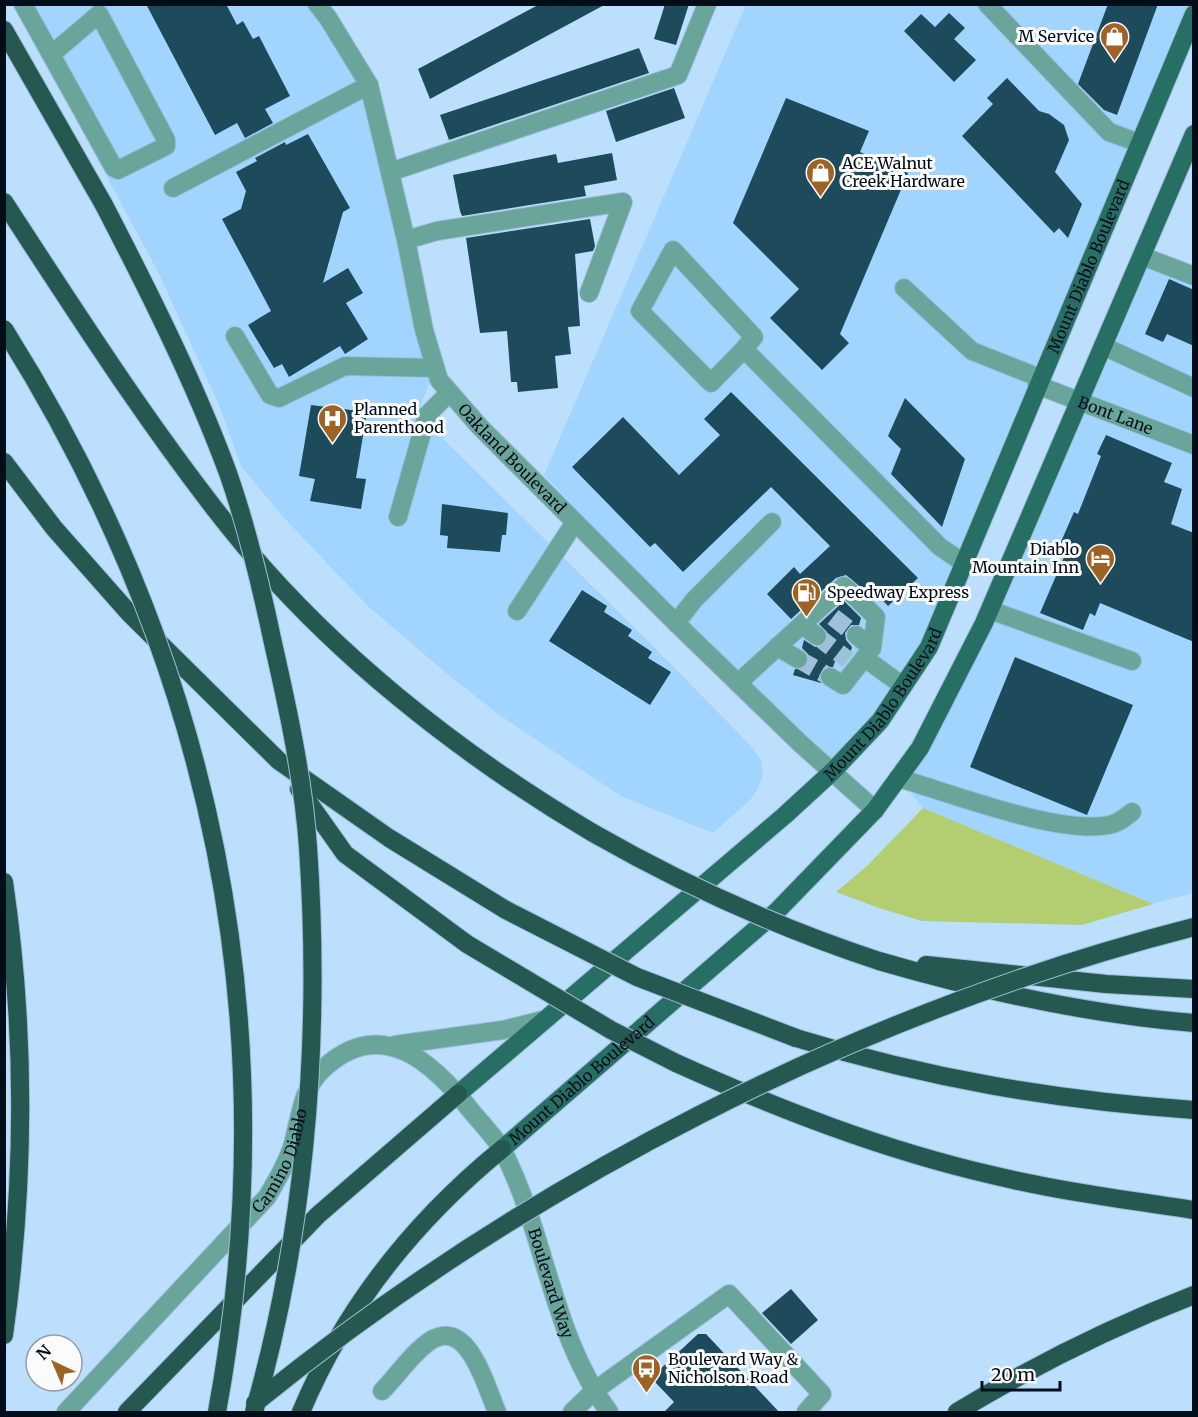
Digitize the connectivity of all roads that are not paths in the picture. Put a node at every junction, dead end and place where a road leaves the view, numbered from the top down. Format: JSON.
{"nodes":[{"id":1,"x":23,"y":4,"type":"edge"},
{"id":2,"x":317,"y":4,"type":"edge"},
{"id":3,"x":706,"y":4,"type":"edge"},
{"id":4,"x":987,"y":4,"type":"edge"},
{"id":5,"x":105,"y":9,"type":"edge"},
{"id":6,"x":1194,"y":14,"type":"edge"},
{"id":7,"x":4,"y":30,"type":"edge"},
{"id":8,"x":52,"y":54,"type":"junction"},
{"id":9,"x":369,"y":85,"type":"junction"},
{"id":10,"x":1194,"y":134,"type":"edge"},
{"id":11,"x":1139,"y":143,"type":"junction"},
{"id":12,"x":1187,"y":168,"type":"edge"},
{"id":13,"x":390,"y":172,"type":"junction"},
{"id":14,"x":173,"y":188,"type":"dead end"},
{"id":15,"x":4,"y":202,"type":"edge"},
{"id":16,"x":406,"y":240,"type":"junction"},
{"id":17,"x":1142,"y":256,"type":"junction"},
{"id":18,"x":1194,"y":276,"type":"edge"},
{"id":19,"x":904,"y":288,"type":"dead end"},
{"id":20,"x":589,"y":293,"type":"dead end"},
{"id":21,"x":4,"y":329,"type":"edge"},
{"id":22,"x":235,"y":336,"type":"dead end"},
{"id":23,"x":1103,"y":346,"type":"junction"},
{"id":24,"x":744,"y":349,"type":"junction"},
{"id":25,"x":435,"y":368,"type":"junction"},
{"id":26,"x":1038,"y":382,"type":"junction"},
{"id":27,"x":1194,"y":388,"type":"edge"},
{"id":28,"x":449,"y":393,"type":"junction"},
{"id":29,"x":1079,"y":402,"type":"junction"},
{"id":30,"x":1194,"y":445,"type":"edge"},
{"id":31,"x":4,"y":462,"type":"edge"},
{"id":32,"x":398,"y":517,"type":"dead end"},
{"id":33,"x":575,"y":522,"type":"junction"},
{"id":34,"x":772,"y":522,"type":"dead end"},
{"id":35,"x":964,"y":563,"type":"junction"},
{"id":36,"x":990,"y":610,"type":"junction"},
{"id":37,"x":517,"y":611,"type":"dead end"},
{"id":38,"x":676,"y":623,"type":"junction"},
{"id":39,"x":802,"y":625,"type":"junction"},
{"id":40,"x":856,"y":635,"type":"tunnel mouth"},
{"id":41,"x":817,"y":636,"type":"tunnel mouth"},
{"id":42,"x":777,"y":647,"type":"junction"},
{"id":43,"x":798,"y":659,"type":"tunnel mouth"},
{"id":44,"x":861,"y":659,"type":"junction"},
{"id":45,"x":1132,"y":661,"type":"dead end"},
{"id":46,"x":830,"y":677,"type":"tunnel mouth"},
{"id":47,"x":738,"y":683,"type":"junction"},
{"id":48,"x":903,"y":686,"type":"junction"},
{"id":49,"x":279,"y":761,"type":"junction"},
{"id":50,"x":832,"y":772,"type":"junction"},
{"id":51,"x":898,"y":778,"type":"junction"},
{"id":52,"x":875,"y":810,"type":"junction"},
{"id":53,"x":1132,"y":812,"type":"dead end"},
{"id":54,"x":4,"y":882,"type":"edge"},
{"id":55,"x":1194,"y":927,"type":"edge"},
{"id":56,"x":879,"y":960,"type":"junction"},
{"id":57,"x":1194,"y":989,"type":"edge"},
{"id":58,"x":543,"y":1020,"type":"junction"},
{"id":59,"x":1194,"y":1023,"type":"edge"},
{"id":60,"x":393,"y":1045,"type":"junction"},
{"id":61,"x":458,"y":1094,"type":"junction"},
{"id":62,"x":1194,"y":1110,"type":"edge"},
{"id":63,"x":502,"y":1149,"type":"junction"},
{"id":64,"x":1194,"y":1210,"type":"edge"},
{"id":65,"x":1194,"y":1295,"type":"edge"},
{"id":66,"x":4,"y":1335,"type":"edge"},
{"id":67,"x":382,"y":1391,"type":"dead end"},
{"id":68,"x":594,"y":1391,"type":"junction"},
{"id":69,"x":66,"y":1413,"type":"edge"},
{"id":70,"x":127,"y":1413,"type":"edge"},
{"id":71,"x":217,"y":1413,"type":"edge"},
{"id":72,"x":243,"y":1413,"type":"edge"},
{"id":73,"x":254,"y":1413,"type":"edge"},
{"id":74,"x":301,"y":1413,"type":"edge"},
{"id":75,"x":497,"y":1413,"type":"edge"},
{"id":76,"x":572,"y":1413,"type":"edge"},
{"id":77,"x":609,"y":1413,"type":"edge"},
{"id":78,"x":806,"y":1413,"type":"edge"},
{"id":79,"x":957,"y":1413,"type":"edge"}],
"edges":[{"from":1,"to":8,"type":"street"},
{"from":2,"to":9,"type":"street","name":"Oakland Boulevard"},
{"from":3,"to":13,"type":"street"},
{"from":4,"to":11,"type":"street"},
{"from":5,"to":8,"type":"street"},
{"from":5,"to":8,"type":"street"},
{"from":6,"to":11,"type":"main road","name":"Mount Diablo Boulevard"},
{"from":7,"to":73,"type":"highway","bridge":true},
{"from":9,"to":13,"type":"street","name":"Oakland Boulevard"},
{"from":9,"to":14,"type":"street"},
{"from":10,"to":12,"type":"main road","name":"Mount Diablo Boulevard"},
{"from":11,"to":26,"type":"main road","name":"Mount Diablo Boulevard"},
{"from":12,"to":17,"type":"main road","name":"Mount Diablo Boulevard"},
{"from":13,"to":16,"type":"street","name":"Oakland Boulevard"},
{"from":15,"to":56,"type":"highway","bridge":true},
{"from":16,"to":20,"type":"street"},
{"from":16,"to":25,"type":"street","name":"Oakland Boulevard"},
{"from":17,"to":18,"type":"street"},
{"from":17,"to":23,"type":"main road","name":"Mount Diablo Boulevard"},
{"from":19,"to":26,"type":"street","name":"Bont Lane"},
{"from":21,"to":71,"type":"highway","bridge":true},
{"from":22,"to":25,"type":"street"},
{"from":23,"to":27,"type":"street"},
{"from":23,"to":29,"type":"main road","name":"Mount Diablo Boulevard"},
{"from":24,"to":24,"type":"street"},
{"from":24,"to":35,"type":"street"},
{"from":25,"to":28,"type":"street","name":"Oakland Boulevard"},
{"from":26,"to":29,"type":"street","name":"Bont Lane"},
{"from":26,"to":35,"type":"main road","name":"Mount Diablo Boulevard"},
{"from":28,"to":32,"type":"street"},
{"from":28,"to":33,"type":"street","name":"Oakland Boulevard"},
{"from":29,"to":30,"type":"street","name":"Bont Lane"},
{"from":29,"to":36,"type":"main road","name":"Mount Diablo Boulevard"},
{"from":31,"to":49,"type":"highway"},
{"from":33,"to":37,"type":"street"},
{"from":33,"to":38,"type":"street","name":"Oakland Boulevard"},
{"from":34,"to":38,"type":"street"},
{"from":35,"to":48,"type":"main road","name":"Mount Diablo Boulevard"},
{"from":36,"to":45,"type":"street"},
{"from":36,"to":51,"type":"main road","name":"Mount Diablo Boulevard"},
{"from":38,"to":47,"type":"street","name":"Oakland Boulevard"},
{"from":39,"to":41,"type":"street"},
{"from":39,"to":42,"type":"street"},
{"from":39,"to":44,"type":"street"},
{"from":40,"to":44,"type":"street"},
{"from":42,"to":43,"type":"street"},
{"from":42,"to":47,"type":"street"},
{"from":44,"to":46,"type":"street"},
{"from":44,"to":48,"type":"street"},
{"from":47,"to":50,"type":"street","name":"Oakland Boulevard"},
{"from":48,"to":50,"type":"main road","name":"Mount Diablo Boulevard"},
{"from":49,"to":62,"type":"highway","bridge":true},
{"from":49,"to":64,"type":"highway","bridge":true},
{"from":50,"to":52,"type":"street","name":"Oakland Boulevard"},
{"from":50,"to":58,"type":"main road","name":"Mount Diablo Boulevard"},
{"from":51,"to":52,"type":"main road","name":"Mount Diablo Boulevard"},
{"from":51,"to":53,"type":"street"},
{"from":52,"to":63,"type":"main road","name":"Mount Diablo Boulevard"},
{"from":54,"to":66,"type":"highway"},
{"from":55,"to":72,"type":"highway","bridge":true},
{"from":56,"to":57,"type":"highway"},
{"from":56,"to":59,"type":"highway"},
{"from":58,"to":60,"type":"street","name":"Camino Diablo"},
{"from":58,"to":61,"type":"main road","name":"Mount Diablo Boulevard"},
{"from":60,"to":61,"type":"street"},
{"from":60,"to":69,"type":"street","name":"Camino Diablo"},
{"from":61,"to":63,"type":"street"},
{"from":61,"to":70,"type":"highway"},
{"from":63,"to":68,"type":"street","name":"Boulevard Way"},
{"from":63,"to":74,"type":"highway"},
{"from":65,"to":79,"type":"highway"},
{"from":67,"to":75,"type":"street"},
{"from":68,"to":76,"type":"street"},
{"from":68,"to":77,"type":"street","name":"Boulevard Way"},
{"from":68,"to":78,"type":"street"}]}
